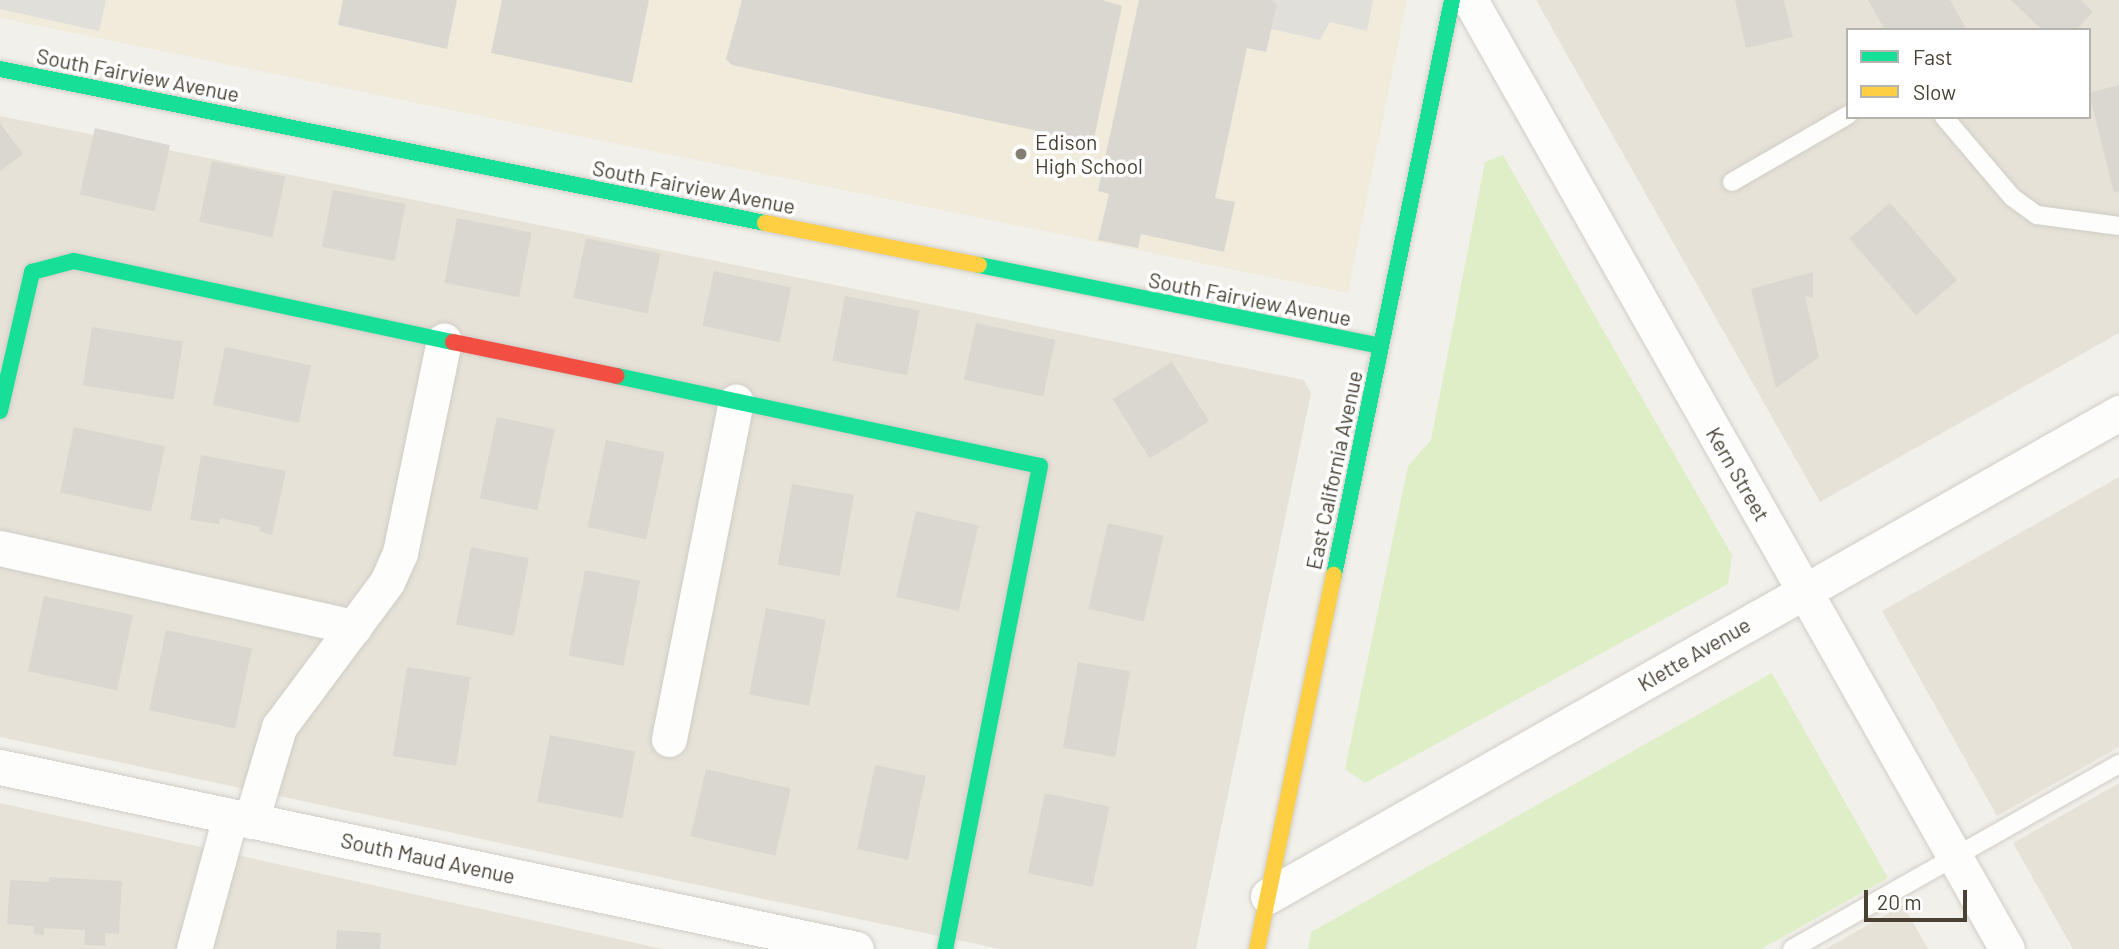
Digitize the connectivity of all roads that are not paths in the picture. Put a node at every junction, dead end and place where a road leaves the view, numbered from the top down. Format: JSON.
{"nodes":[{"id":1,"x":1452,"y":0,"type":"edge"},
{"id":2,"x":1470,"y":0,"type":"edge"},
{"id":3,"x":0,"y":69,"type":"edge"},
{"id":4,"x":1846,"y":117,"type":"edge"},
{"id":5,"x":1946,"y":119,"type":"edge"},
{"id":6,"x":1732,"y":183,"type":"dead end"},
{"id":7,"x":2119,"y":226,"type":"edge"},
{"id":8,"x":444,"y":340,"type":"junction"},
{"id":9,"x":1380,"y":346,"type":"junction"},
{"id":10,"x":736,"y":402,"type":"junction"},
{"id":11,"x":0,"y":411,"type":"edge"},
{"id":12,"x":2119,"y":413,"type":"edge"},
{"id":13,"x":0,"y":548,"type":"edge"},
{"id":14,"x":1805,"y":591,"type":"junction"},
{"id":15,"x":354,"y":628,"type":"junction"},
{"id":16,"x":669,"y":738,"type":"dead end"},
{"id":17,"x":2119,"y":764,"type":"edge"},
{"id":18,"x":0,"y":767,"type":"edge"},
{"id":19,"x":241,"y":819,"type":"junction"},
{"id":20,"x":1955,"y":857,"type":"junction"},
{"id":21,"x":1268,"y":896,"type":"junction"},
{"id":22,"x":745,"y":937,"type":"edge"},
{"id":23,"x":194,"y":949,"type":"edge"},
{"id":24,"x":856,"y":949,"type":"edge"},
{"id":25,"x":945,"y":949,"type":"edge"},
{"id":26,"x":1257,"y":949,"type":"edge"},
{"id":27,"x":1792,"y":949,"type":"edge"},
{"id":28,"x":2007,"y":949,"type":"edge"}],
"edges":[{"from":1,"to":9,"type":"street","name":"East California Avenue"},
{"from":2,"to":14,"type":"street","name":"Kern Street"},
{"from":3,"to":9,"type":"street","name":"South Fairview Avenue"},
{"from":4,"to":6,"type":"lane"},
{"from":5,"to":7,"type":"lane"},
{"from":8,"to":10,"type":"street"},
{"from":8,"to":11,"type":"street"},
{"from":8,"to":15,"type":"street"},
{"from":9,"to":21,"type":"street","name":"East California Avenue"},
{"from":10,"to":16,"type":"street"},
{"from":10,"to":25,"type":"street"},
{"from":12,"to":14,"type":"street","name":"Klette Avenue"},
{"from":13,"to":15,"type":"street"},
{"from":14,"to":20,"type":"street","name":"Kern Street"},
{"from":14,"to":21,"type":"street","name":"Klette Avenue"},
{"from":15,"to":19,"type":"street"},
{"from":17,"to":20,"type":"lane"},
{"from":18,"to":19,"type":"street","name":"South Maud Avenue"},
{"from":19,"to":22,"type":"street","name":"South Maud Avenue"},
{"from":19,"to":23,"type":"street"},
{"from":20,"to":27,"type":"lane"},
{"from":20,"to":28,"type":"street","name":"Kern Street"},
{"from":21,"to":26,"type":"street","name":"East California Avenue"},
{"from":22,"to":24,"type":"street","name":"South Maud Avenue"}]}
